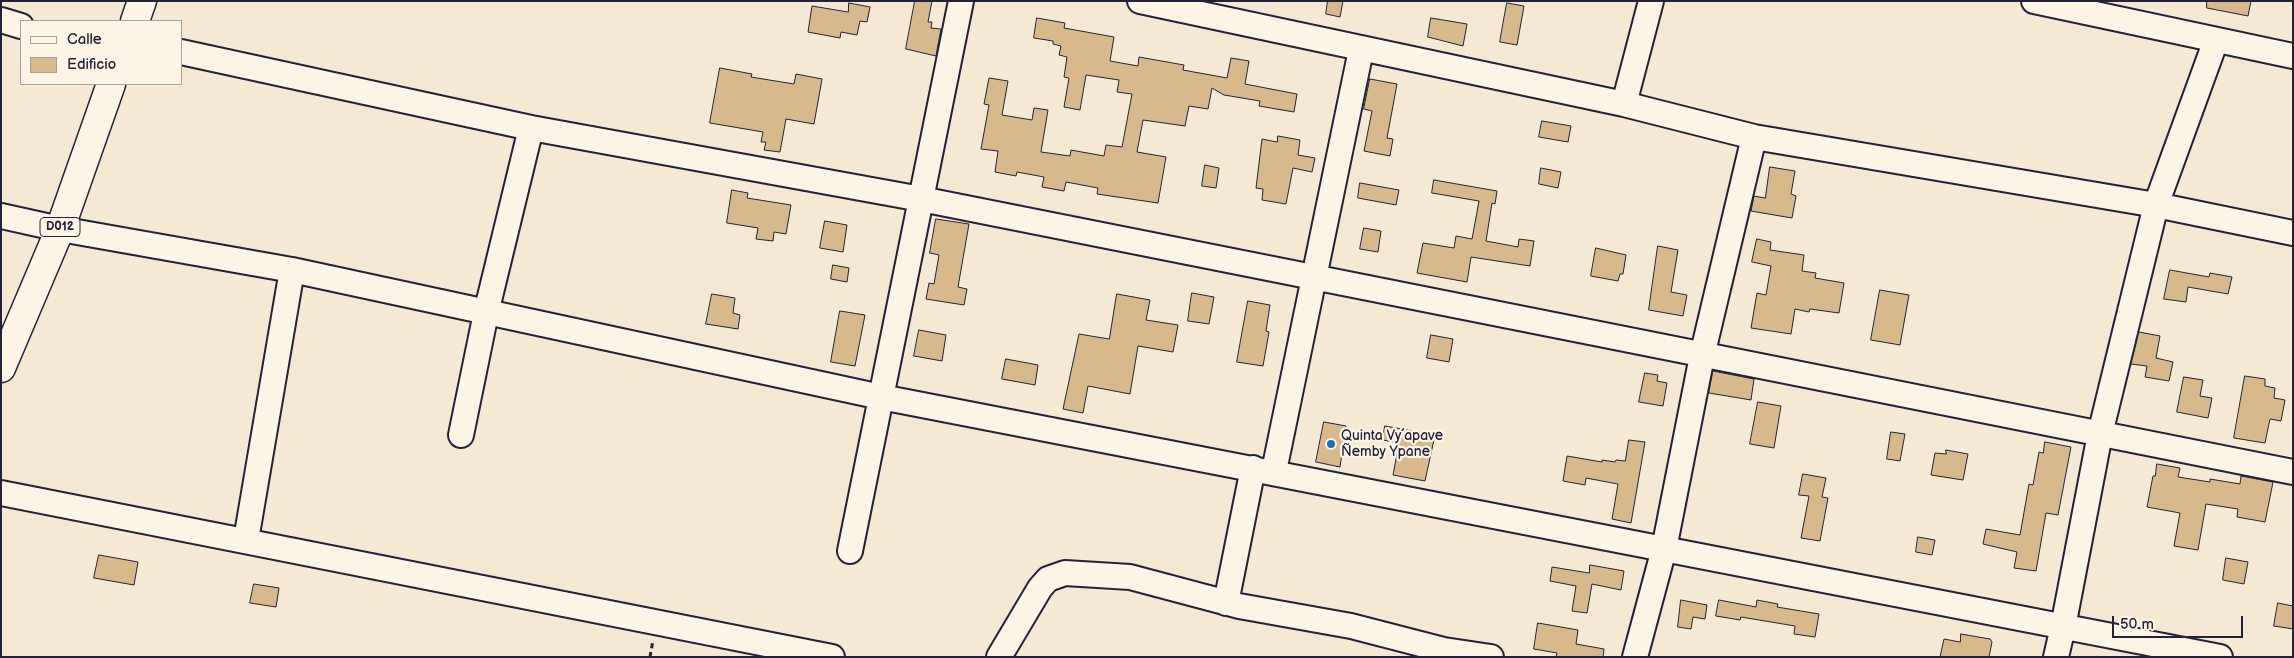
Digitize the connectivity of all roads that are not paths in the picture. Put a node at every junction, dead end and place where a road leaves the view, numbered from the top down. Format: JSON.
{"nodes":[{"id":1,"x":142,"y":1,"type":"edge"},
{"id":2,"x":960,"y":1,"type":"edge"},
{"id":3,"x":1140,"y":1,"type":"edge"},
{"id":4,"x":1651,"y":1,"type":"edge"},
{"id":5,"x":2034,"y":1,"type":"edge"},
{"id":6,"x":1233,"y":11,"type":"edge"},
{"id":7,"x":1,"y":20,"type":"edge"},
{"id":8,"x":135,"y":20,"type":"edge"},
{"id":9,"x":20,"y":26,"type":"edge"},
{"id":10,"x":2216,"y":40,"type":"junction"},
{"id":11,"x":1361,"y":50,"type":"junction"},
{"id":12,"x":182,"y":52,"type":"edge"},
{"id":13,"x":2293,"y":56,"type":"edge"},
{"id":14,"x":111,"y":85,"type":"edge"},
{"id":15,"x":1624,"y":104,"type":"junction"},
{"id":16,"x":531,"y":128,"type":"junction"},
{"id":17,"x":1754,"y":137,"type":"junction"},
{"id":18,"x":921,"y":199,"type":"junction"},
{"id":19,"x":2156,"y":205,"type":"junction"},
{"id":20,"x":1,"y":216,"type":"edge"},
{"id":21,"x":60,"y":229,"type":"junction"},
{"id":22,"x":2293,"y":233,"type":"edge"},
{"id":23,"x":292,"y":270,"type":"junction"},
{"id":24,"x":1313,"y":276,"type":"junction"},
{"id":25,"x":486,"y":313,"type":"junction"},
{"id":26,"x":1702,"y":356,"type":"junction"},
{"id":27,"x":1,"y":368,"type":"edge"},
{"id":28,"x":881,"y":396,"type":"junction"},
{"id":29,"x":2100,"y":434,"type":"junction"},
{"id":30,"x":461,"y":436,"type":"dead end"},
{"id":31,"x":1264,"y":470,"type":"junction"},
{"id":32,"x":2293,"y":472,"type":"edge"},
{"id":33,"x":1,"y":493,"type":"edge"},
{"id":34,"x":246,"y":540,"type":"junction"},
{"id":35,"x":1664,"y":549,"type":"junction"},
{"id":36,"x":850,"y":551,"type":"dead end"},
{"id":37,"x":1226,"y":603,"type":"junction"},
{"id":38,"x":2063,"y":627,"type":"junction"},
{"id":39,"x":832,"y":657,"type":"edge"},
{"id":40,"x":999,"y":657,"type":"edge"},
{"id":41,"x":1491,"y":657,"type":"edge"},
{"id":42,"x":1635,"y":657,"type":"edge"},
{"id":43,"x":2056,"y":657,"type":"edge"},
{"id":44,"x":2220,"y":657,"type":"edge"}],
"edges":[{"from":1,"to":8,"type":"main road"},
{"from":2,"to":18,"type":"street"},
{"from":3,"to":6,"type":"street"},
{"from":4,"to":15,"type":"street"},
{"from":5,"to":10,"type":"street"},
{"from":6,"to":11,"type":"street"},
{"from":7,"to":9,"type":"street"},
{"from":10,"to":13,"type":"street"},
{"from":10,"to":19,"type":"street"},
{"from":11,"to":15,"type":"street"},
{"from":11,"to":24,"type":"street"},
{"from":12,"to":16,"type":"street"},
{"from":14,"to":21,"type":"main road","number":"D012"},
{"from":15,"to":17,"type":"street"},
{"from":16,"to":18,"type":"street"},
{"from":16,"to":25,"type":"street"},
{"from":17,"to":19,"type":"street"},
{"from":17,"to":26,"type":"street"},
{"from":18,"to":24,"type":"street"},
{"from":18,"to":28,"type":"street"},
{"from":19,"to":22,"type":"street"},
{"from":19,"to":29,"type":"street"},
{"from":20,"to":21,"type":"street"},
{"from":21,"to":23,"type":"street"},
{"from":21,"to":27,"type":"main road","number":"D012"},
{"from":23,"to":25,"type":"street"},
{"from":23,"to":34,"type":"street"},
{"from":24,"to":26,"type":"street"},
{"from":24,"to":31,"type":"street"},
{"from":25,"to":28,"type":"street"},
{"from":25,"to":30,"type":"street"},
{"from":26,"to":29,"type":"street"},
{"from":26,"to":35,"type":"street"},
{"from":28,"to":31,"type":"street"},
{"from":28,"to":36,"type":"street"},
{"from":29,"to":32,"type":"street"},
{"from":29,"to":38,"type":"street"},
{"from":31,"to":35,"type":"street"},
{"from":31,"to":37,"type":"street"},
{"from":33,"to":34,"type":"street"},
{"from":34,"to":39,"type":"street"},
{"from":35,"to":38,"type":"street"},
{"from":35,"to":42,"type":"street"},
{"from":37,"to":40,"type":"street"},
{"from":37,"to":41,"type":"street"},
{"from":38,"to":43,"type":"street"},
{"from":38,"to":44,"type":"street"}]}
